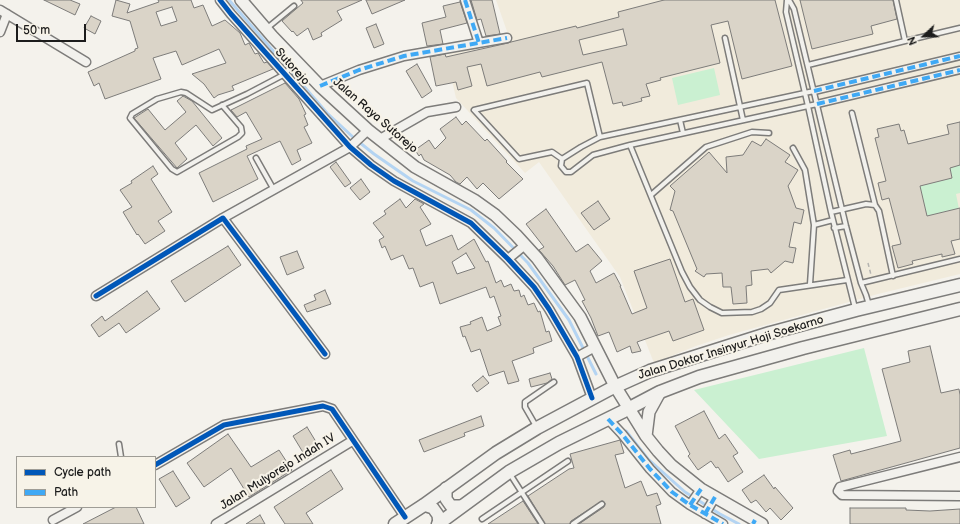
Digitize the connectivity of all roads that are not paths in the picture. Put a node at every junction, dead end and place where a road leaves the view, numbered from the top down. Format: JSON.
{"nodes":[{"id":1,"x":220,"y":0,"type":"edge"},
{"id":2,"x":241,"y":0,"type":"edge"},
{"id":3,"x":465,"y":0,"type":"edge"},
{"id":4,"x":788,"y":0,"type":"edge"},
{"id":5,"x":896,"y":0,"type":"edge"},
{"id":6,"x":294,"y":6,"type":"dead end"},
{"id":7,"x":3,"y":12,"type":"edge"},
{"id":8,"x":960,"y":28,"type":"edge"},
{"id":9,"x":266,"y":29,"type":"junction"},
{"id":10,"x":0,"y":32,"type":"edge"},
{"id":11,"x":506,"y":38,"type":"dead end"},
{"id":12,"x":725,"y":38,"type":"dead end"},
{"id":13,"x":906,"y":41,"type":"junction"},
{"id":14,"x":479,"y":43,"type":"junction"},
{"id":15,"x":960,"y":56,"type":"edge"},
{"id":16,"x":86,"y":62,"type":"dead end"},
{"id":17,"x":295,"y":63,"type":"junction"},
{"id":18,"x":808,"y":65,"type":"junction"},
{"id":19,"x":960,"y":70,"type":"edge"},
{"id":20,"x":286,"y":73,"type":"junction"},
{"id":21,"x":320,"y":86,"type":"junction"},
{"id":22,"x":814,"y":91,"type":"junction"},
{"id":23,"x":805,"y":93,"type":"junction"},
{"id":24,"x":817,"y":104,"type":"junction"},
{"id":25,"x":222,"y":105,"type":"junction"},
{"id":26,"x":456,"y":106,"type":"dead end"},
{"id":27,"x":808,"y":106,"type":"junction"},
{"id":28,"x":741,"y":107,"type":"junction"},
{"id":29,"x":852,"y":113,"type":"dead end"},
{"id":30,"x":680,"y":120,"type":"junction"},
{"id":31,"x":743,"y":120,"type":"junction"},
{"id":32,"x":366,"y":133,"type":"junction"},
{"id":33,"x":683,"y":133,"type":"junction"},
{"id":34,"x":769,"y":133,"type":"dead end"},
{"id":35,"x":600,"y":137,"type":"junction"},
{"id":36,"x":380,"y":139,"type":"junction"},
{"id":37,"x":630,"y":145,"type":"junction"},
{"id":38,"x":352,"y":146,"type":"junction"},
{"id":39,"x":793,"y":148,"type":"dead end"},
{"id":40,"x":256,"y":158,"type":"dead end"},
{"id":41,"x":562,"y":159,"type":"junction"},
{"id":42,"x":274,"y":190,"type":"junction"},
{"id":43,"x":652,"y":195,"type":"junction"},
{"id":44,"x":876,"y":205,"type":"junction"},
{"id":45,"x":842,"y":209,"type":"junction"},
{"id":46,"x":831,"y":212,"type":"junction"},
{"id":47,"x":223,"y":218,"type":"junction"},
{"id":48,"x":832,"y":220,"type":"junction"},
{"id":49,"x":814,"y":226,"type":"junction"},
{"id":50,"x":846,"y":226,"type":"junction"},
{"id":51,"x":834,"y":228,"type":"junction"},
{"id":52,"x":523,"y":247,"type":"junction"},
{"id":53,"x":511,"y":257,"type":"junction"},
{"id":54,"x":960,"y":259,"type":"edge"},
{"id":55,"x":893,"y":276,"type":"junction"},
{"id":56,"x":847,"y":280,"type":"junction"},
{"id":57,"x":861,"y":283,"type":"junction"},
{"id":58,"x":810,"y":284,"type":"junction"},
{"id":59,"x":960,"y":285,"type":"edge"},
{"id":60,"x":96,"y":296,"type":"dead end"},
{"id":61,"x":869,"y":307,"type":"junction"},
{"id":62,"x":960,"y":308,"type":"edge"},
{"id":63,"x":856,"y":310,"type":"junction"},
{"id":64,"x":594,"y":349,"type":"junction"},
{"id":65,"x":325,"y":354,"type":"dead end"},
{"id":66,"x":578,"y":356,"type":"junction"},
{"id":67,"x":554,"y":382,"type":"dead end"},
{"id":68,"x":613,"y":387,"type":"junction"},
{"id":69,"x":660,"y":392,"type":"junction"},
{"id":70,"x":595,"y":397,"type":"junction"},
{"id":71,"x":619,"y":414,"type":"junction"},
{"id":72,"x":537,"y":428,"type":"junction"},
{"id":73,"x":646,"y":436,"type":"junction"},
{"id":74,"x":352,"y":441,"type":"junction"},
{"id":75,"x":119,"y":444,"type":"dead end"},
{"id":76,"x":121,"y":456,"type":"edge"},
{"id":77,"x":960,"y":457,"type":"edge"},
{"id":78,"x":568,"y":461,"type":"dead end"},
{"id":79,"x":156,"y":463,"type":"edge"},
{"id":80,"x":509,"y":472,"type":"junction"},
{"id":81,"x":446,"y":488,"type":"junction"},
{"id":82,"x":700,"y":491,"type":"junction"},
{"id":83,"x":521,"y":492,"type":"junction"},
{"id":84,"x":960,"y":496,"type":"edge"},
{"id":85,"x":714,"y":499,"type":"junction"},
{"id":86,"x":692,"y":502,"type":"junction"},
{"id":87,"x":602,"y":504,"type":"dead end"},
{"id":88,"x":424,"y":505,"type":"junction"},
{"id":89,"x":460,"y":506,"type":"junction"},
{"id":90,"x":75,"y":508,"type":"edge"},
{"id":91,"x":706,"y":512,"type":"junction"},
{"id":92,"x":482,"y":519,"type":"dead end"},
{"id":93,"x":53,"y":520,"type":"dead end"},
{"id":94,"x":400,"y":521,"type":"edge"},
{"id":95,"x":756,"y":523,"type":"edge"},
{"id":96,"x":216,"y":524,"type":"edge"},
{"id":97,"x":438,"y":524,"type":"edge"},
{"id":98,"x":542,"y":524,"type":"edge"},
{"id":99,"x":573,"y":524,"type":"edge"},
{"id":100,"x":723,"y":524,"type":"edge"}],
"edges":[{"from":1,"to":20,"type":"street","name":"Sutorejo"},
{"from":2,"to":9,"type":"main road","name":"Jalan Raya Sutorejo"},
{"from":3,"to":14,"type":"street"},
{"from":4,"to":18,"type":"lane"},
{"from":4,"to":23,"type":"lane"},
{"from":5,"to":13,"type":"lane"},
{"from":6,"to":9,"type":"lane"},
{"from":7,"to":10,"type":"street"},
{"from":7,"to":16,"type":"street"},
{"from":8,"to":13,"type":"lane"},
{"from":9,"to":17,"type":"main road","name":"Jalan Raya Sutorejo"},
{"from":11,"to":14,"type":"street"},
{"from":12,"to":28,"type":"lane"},
{"from":13,"to":18,"type":"lane"},
{"from":14,"to":21,"type":"street"},
{"from":15,"to":22,"type":"street"},
{"from":17,"to":20,"type":"lane"},
{"from":17,"to":21,"type":"main road","name":"Jalan Raya Sutorejo"},
{"from":18,"to":22,"type":"lane"},
{"from":19,"to":24,"type":"street"},
{"from":20,"to":25,"type":"lane"},
{"from":20,"to":38,"type":"street","name":"Sutorejo"},
{"from":21,"to":32,"type":"main road","name":"Jalan Raya Sutorejo"},
{"from":22,"to":23,"type":"lane"},
{"from":22,"to":24,"type":"lane"},
{"from":23,"to":27,"type":"lane"},
{"from":23,"to":28,"type":"lane"},
{"from":24,"to":27,"type":"lane"},
{"from":24,"to":45,"type":"lane"},
{"from":25,"to":25,"type":"lane"},
{"from":26,"to":36,"type":"street"},
{"from":27,"to":31,"type":"lane"},
{"from":27,"to":46,"type":"lane"},
{"from":28,"to":30,"type":"lane"},
{"from":28,"to":31,"type":"lane"},
{"from":29,"to":44,"type":"lane"},
{"from":30,"to":33,"type":"lane"},
{"from":30,"to":35,"type":"lane"},
{"from":31,"to":33,"type":"lane"},
{"from":32,"to":36,"type":"main road","name":"Jalan Raya Sutorejo"},
{"from":32,"to":38,"type":"street"},
{"from":33,"to":37,"type":"lane"},
{"from":34,"to":43,"type":"lane"},
{"from":35,"to":41,"type":"lane"},
{"from":35,"to":41,"type":"lane"},
{"from":36,"to":52,"type":"main road","name":"Jalan Raya Sutorejo"},
{"from":37,"to":41,"type":"lane"},
{"from":37,"to":43,"type":"lane"},
{"from":38,"to":42,"type":"street"},
{"from":38,"to":53,"type":"street","name":"Sutorejo"},
{"from":39,"to":49,"type":"lane"},
{"from":40,"to":42,"type":"lane"},
{"from":42,"to":47,"type":"street"},
{"from":43,"to":58,"type":"lane"},
{"from":44,"to":45,"type":"lane"},
{"from":44,"to":55,"type":"lane"},
{"from":45,"to":46,"type":"lane"},
{"from":45,"to":50,"type":"lane"},
{"from":46,"to":48,"type":"lane"},
{"from":47,"to":60,"type":"street"},
{"from":47,"to":65,"type":"street"},
{"from":48,"to":49,"type":"lane"},
{"from":48,"to":51,"type":"lane"},
{"from":49,"to":58,"type":"lane"},
{"from":50,"to":51,"type":"lane"},
{"from":50,"to":57,"type":"lane"},
{"from":51,"to":56,"type":"lane"},
{"from":52,"to":53,"type":"street"},
{"from":52,"to":64,"type":"main road","name":"Jalan Raya Sutorejo"},
{"from":53,"to":66,"type":"street","name":"Sutorejo"},
{"from":54,"to":55,"type":"lane"},
{"from":55,"to":57,"type":"lane"},
{"from":56,"to":58,"type":"lane"},
{"from":56,"to":63,"type":"lane"},
{"from":57,"to":61,"type":"lane"},
{"from":59,"to":61,"type":"main road","name":"Jalan Doktor Insinyur Haji Soekarno"},
{"from":61,"to":63,"type":"main road","name":"Jalan Doktor Insinyur Haji Soekarno"},
{"from":62,"to":69,"type":"main road","name":"Jalan Doktor Insinyur Haji Soekarno"},
{"from":63,"to":68,"type":"main road","name":"Jalan Doktor Insinyur Haji Soekarno"},
{"from":64,"to":66,"type":"street"},
{"from":64,"to":68,"type":"main road","name":"Jalan Raya Sutorejo"},
{"from":66,"to":70,"type":"street","name":"Sutorejo"},
{"from":67,"to":72,"type":"lane"},
{"from":68,"to":70,"type":"main road","name":"Jalan Doktor Insinyur Haji Soekarno"},
{"from":68,"to":71,"type":"main road","name":"Jalan Raya Sutorejo"},
{"from":69,"to":71,"type":"main road","name":"Jalan Doktor Insinyur Haji Soekarno"},
{"from":69,"to":73,"type":"main road"},
{"from":70,"to":72,"type":"main road","name":"Jalan Doktor Insinyur Haji Soekarno"},
{"from":71,"to":73,"type":"main road","name":"Jalan Raya Sutorejo"},
{"from":71,"to":80,"type":"main road","name":"Jalan Doktor Insinyur Haji Soekarno"},
{"from":71,"to":86,"type":"street"},
{"from":72,"to":81,"type":"main road","name":"Jalan Doktor Insinyur Haji Soekarno"},
{"from":73,"to":82,"type":"main road","name":"Jalan Raya Sutorejo"},
{"from":74,"to":79,"type":"street"},
{"from":74,"to":94,"type":"street"},
{"from":74,"to":96,"type":"street","name":"Jalan Mulyorejo Indah IV"},
{"from":75,"to":76,"type":"lane"},
{"from":77,"to":84,"type":"street"},
{"from":78,"to":83,"type":"lane"},
{"from":80,"to":83,"type":"lane"},
{"from":80,"to":89,"type":"main road","name":"Jalan Doktor Insinyur Haji Soekarno"},
{"from":81,"to":88,"type":"main road","name":"Jalan Doktor Insinyur Haji Soekarno"},
{"from":81,"to":89,"type":"main road"},
{"from":82,"to":85,"type":"main road","name":"Jalan Raya Sutorejo"},
{"from":82,"to":86,"type":"street"},
{"from":83,"to":92,"type":"lane"},
{"from":83,"to":98,"type":"lane"},
{"from":85,"to":91,"type":"street"},
{"from":85,"to":95,"type":"main road","name":"Jalan Raya Sutorejo"},
{"from":86,"to":91,"type":"street"},
{"from":87,"to":99,"type":"lane"},
{"from":88,"to":94,"type":"main road","name":"Jalan Doktor Insinyur Haji Soekarno"},
{"from":88,"to":97,"type":"main road"},
{"from":89,"to":97,"type":"main road","name":"Jalan Doktor Insinyur Haji Soekarno"},
{"from":90,"to":93,"type":"street"},
{"from":91,"to":100,"type":"street"}]}
